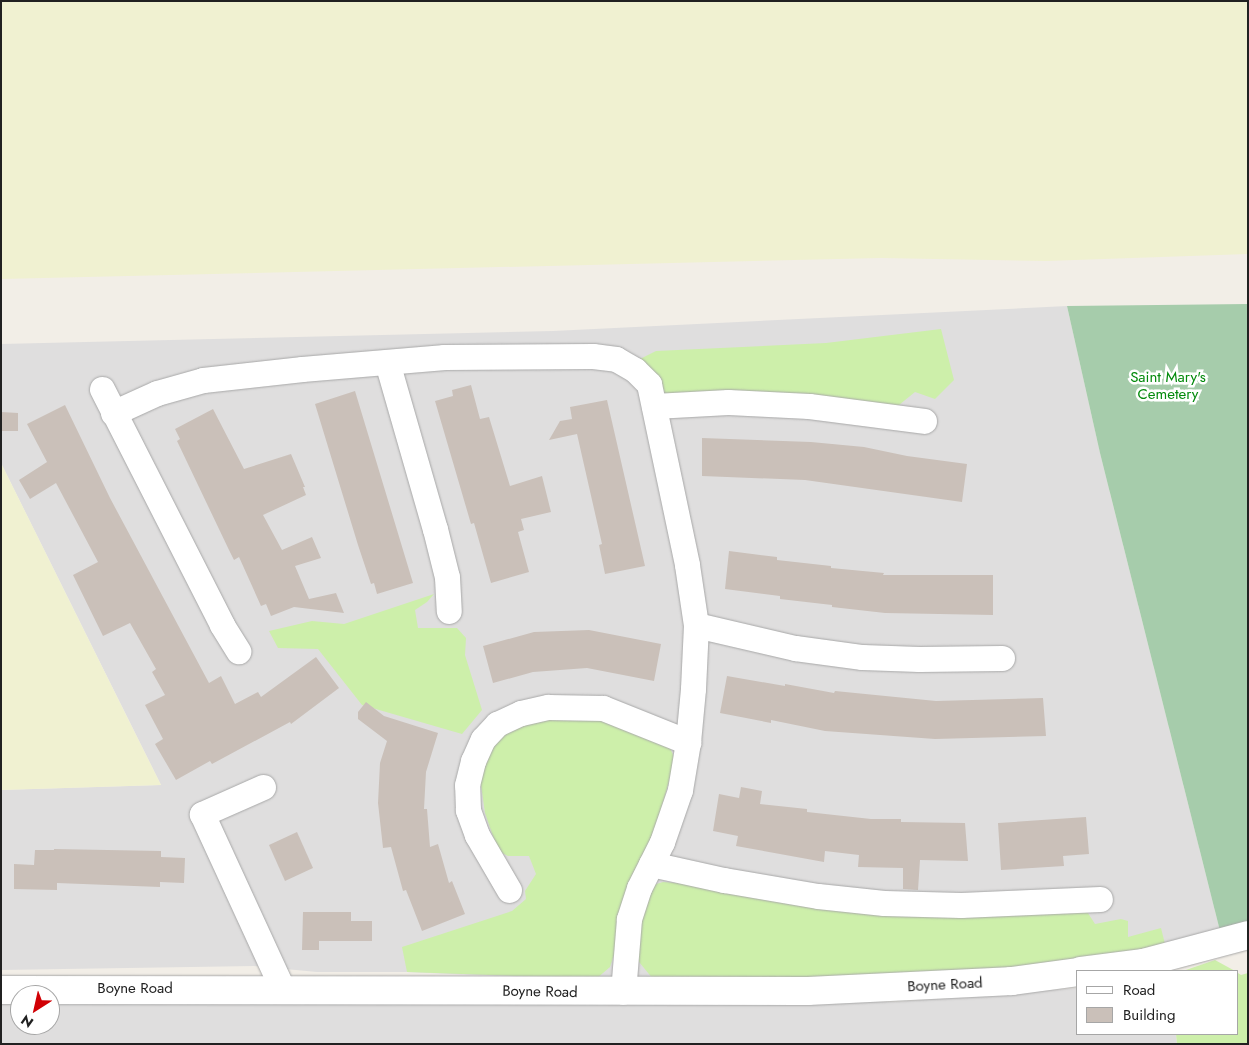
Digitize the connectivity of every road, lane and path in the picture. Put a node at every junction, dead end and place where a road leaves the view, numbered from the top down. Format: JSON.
{"nodes":[{"id":1,"x":387,"y":362,"type":"junction"},
{"id":2,"x":102,"y":390,"type":"dead end"},
{"id":3,"x":654,"y":406,"type":"junction"},
{"id":4,"x":112,"y":413,"type":"junction"},
{"id":5,"x":924,"y":421,"type":"dead end"},
{"id":6,"x":450,"y":611,"type":"dead end"},
{"id":7,"x":696,"y":625,"type":"junction"},
{"id":8,"x":238,"y":651,"type":"dead end"},
{"id":9,"x":1002,"y":658,"type":"dead end"},
{"id":10,"x":688,"y":742,"type":"junction"},
{"id":11,"x":263,"y":787,"type":"dead end"},
{"id":12,"x":651,"y":864,"type":"junction"},
{"id":13,"x":509,"y":890,"type":"dead end"},
{"id":14,"x":1100,"y":900,"type":"dead end"},
{"id":15,"x":1248,"y":935,"type":"edge"},
{"id":16,"x":1092,"y":970,"type":"edge"},
{"id":17,"x":1076,"y":973,"type":"edge"},
{"id":18,"x":1,"y":990,"type":"edge"},
{"id":19,"x":283,"y":990,"type":"junction"},
{"id":20,"x":623,"y":992,"type":"junction"}],
"edges":[{"from":1,"to":3,"type":"street"},
{"from":1,"to":4,"type":"street"},
{"from":1,"to":6,"type":"street"},
{"from":2,"to":4,"type":"street"},
{"from":3,"to":5,"type":"street"},
{"from":3,"to":7,"type":"street"},
{"from":4,"to":8,"type":"street"},
{"from":7,"to":9,"type":"street"},
{"from":7,"to":10,"type":"street"},
{"from":10,"to":12,"type":"street"},
{"from":10,"to":13,"type":"street"},
{"from":11,"to":19,"type":"street"},
{"from":12,"to":14,"type":"street"},
{"from":12,"to":20,"type":"street"},
{"from":15,"to":16,"type":"street","name":"Boyne Road"},
{"from":17,"to":20,"type":"street","name":"Boyne Road"},
{"from":18,"to":19,"type":"street","name":"Boyne Road"},
{"from":19,"to":20,"type":"street","name":"Boyne Road"}]}
